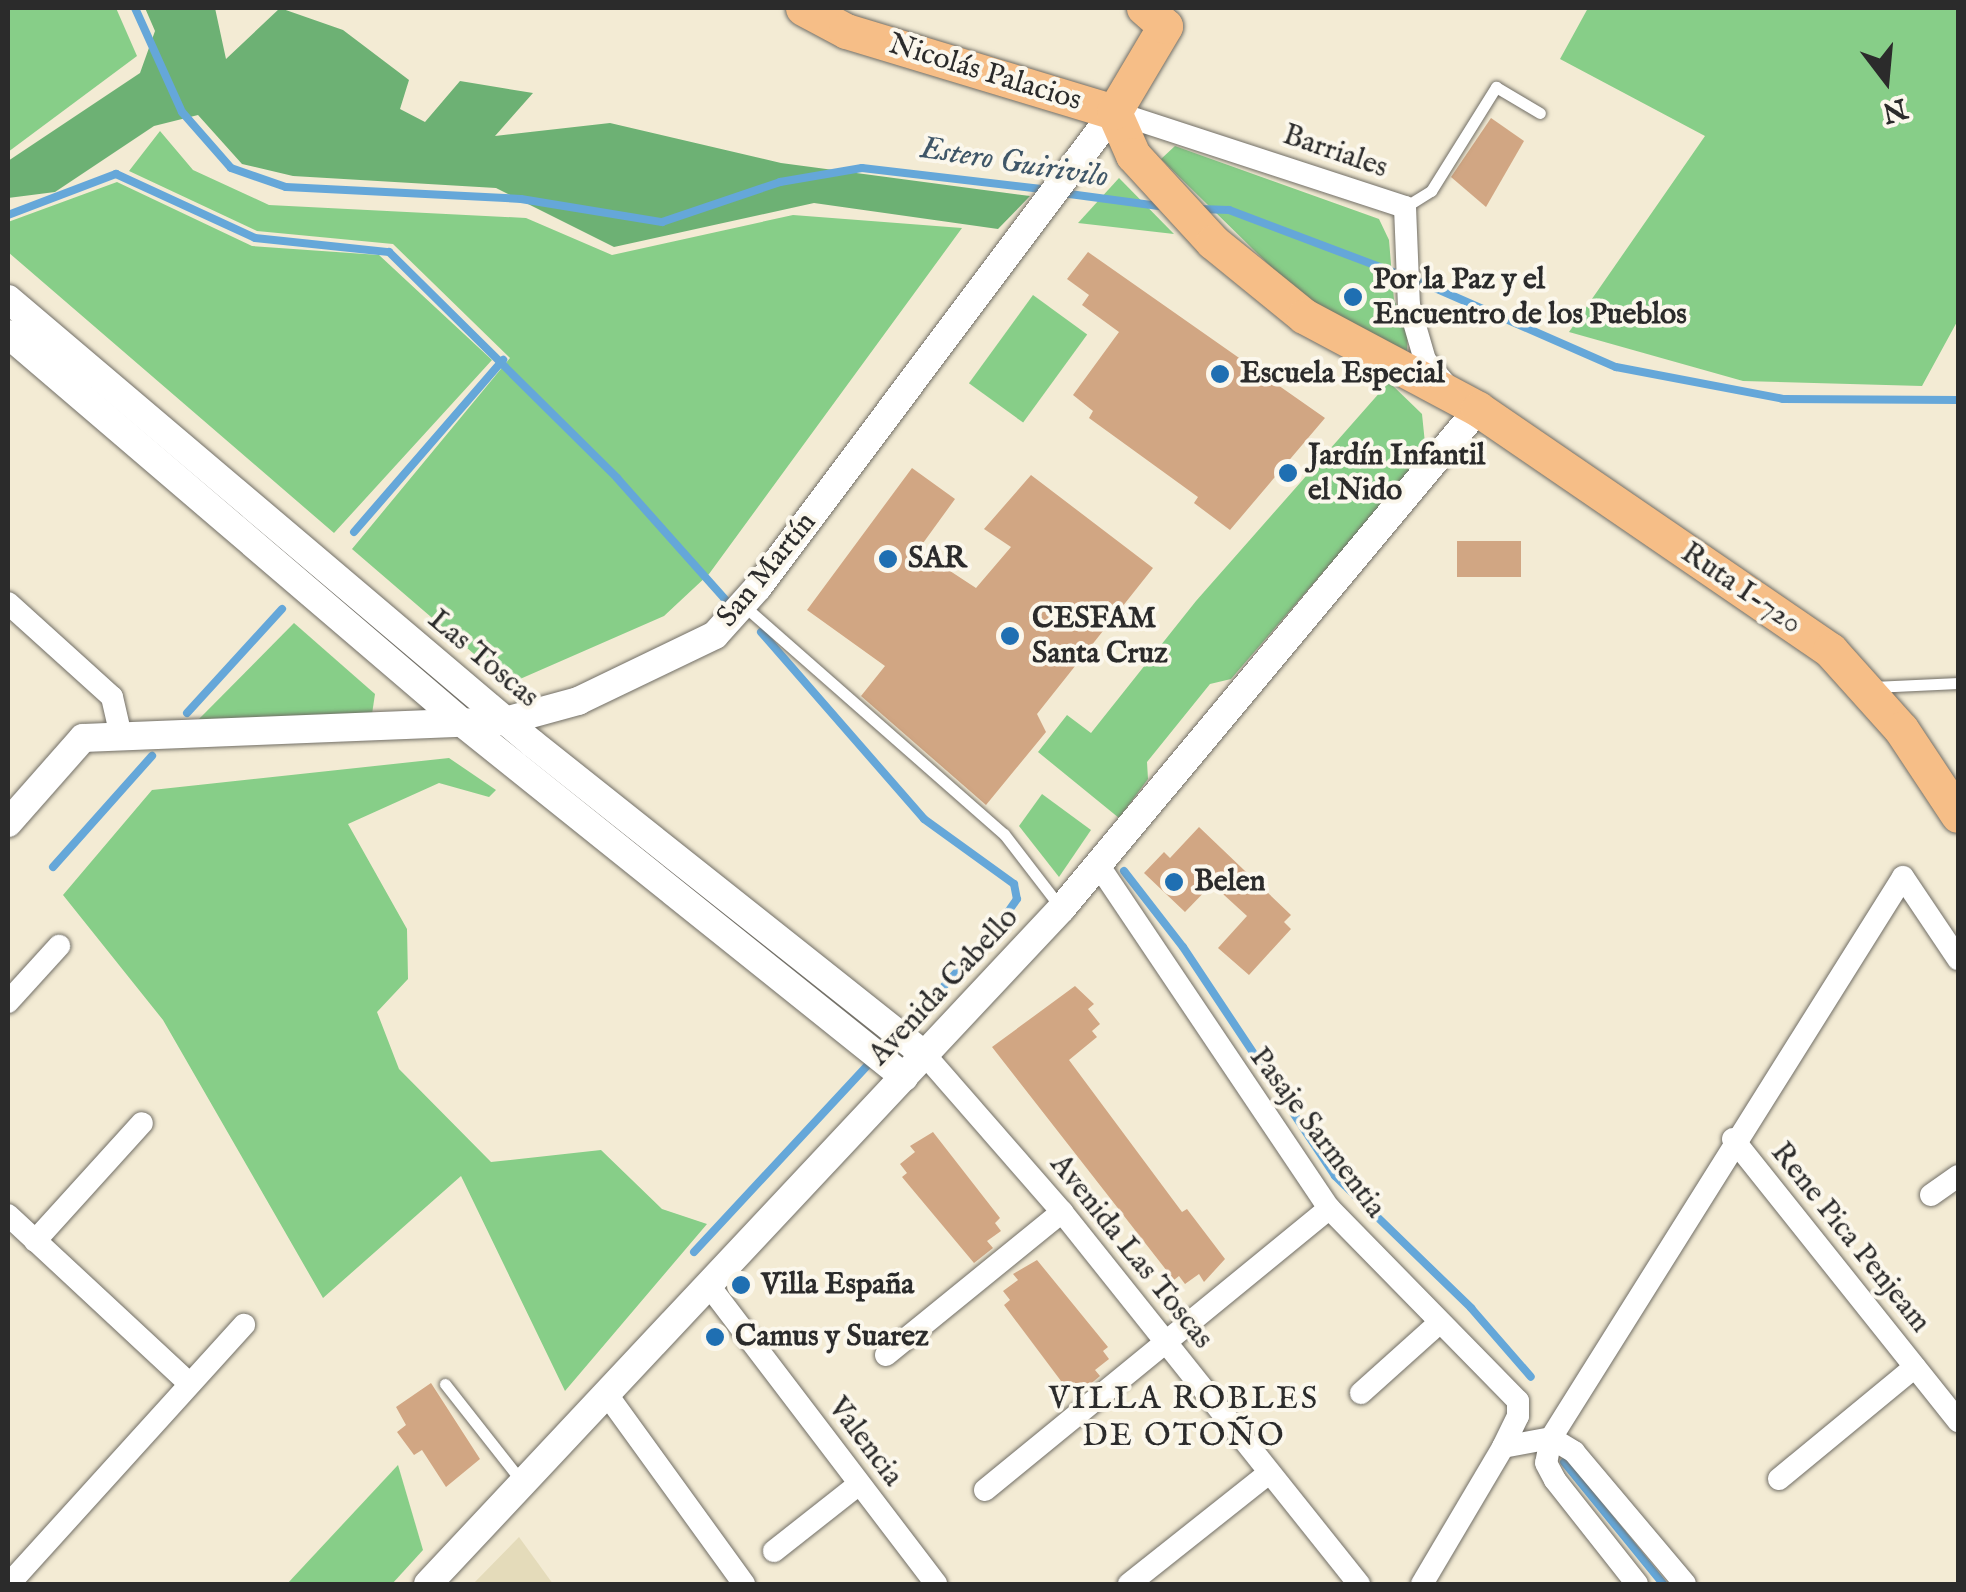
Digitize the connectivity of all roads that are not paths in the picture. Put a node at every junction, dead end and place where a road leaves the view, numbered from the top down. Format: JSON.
{"nodes":[{"id":1,"x":803,"y":8,"type":"edge"},
{"id":2,"x":1154,"y":17,"type":"edge"},
{"id":3,"x":1114,"y":112,"type":"junction"},
{"id":4,"x":1540,"y":113,"type":"dead end"},
{"id":5,"x":1406,"y":208,"type":"junction"},
{"id":6,"x":8,"y":299,"type":"edge"},
{"id":7,"x":8,"y":334,"type":"edge"},
{"id":8,"x":1465,"y":402,"type":"junction"},
{"id":9,"x":8,"y":603,"type":"edge"},
{"id":10,"x":743,"y":605,"type":"junction"},
{"id":11,"x":1958,"y":683,"type":"edge"},
{"id":12,"x":1864,"y":688,"type":"junction"},
{"id":13,"x":505,"y":721,"type":"junction"},
{"id":14,"x":465,"y":725,"type":"junction"},
{"id":15,"x":121,"y":736,"type":"junction"},
{"id":16,"x":1958,"y":815,"type":"edge"},
{"id":17,"x":8,"y":822,"type":"edge"},
{"id":18,"x":1099,"y":866,"type":"junction"},
{"id":19,"x":1062,"y":908,"type":"junction"},
{"id":20,"x":59,"y":946,"type":"dead end"},
{"id":21,"x":1958,"y":960,"type":"edge"},
{"id":22,"x":8,"y":1002,"type":"edge"},
{"id":23,"x":926,"y":1056,"type":"junction"},
{"id":24,"x":904,"y":1077,"type":"junction"},
{"id":25,"x":142,"y":1123,"type":"dead end"},
{"id":26,"x":1733,"y":1139,"type":"junction"},
{"id":27,"x":1958,"y":1176,"type":"edge"},
{"id":28,"x":1931,"y":1195,"type":"dead end"},
{"id":29,"x":1328,"y":1208,"type":"junction"},
{"id":30,"x":1062,"y":1212,"type":"junction"},
{"id":31,"x":10,"y":1222,"type":"edge"},
{"id":32,"x":34,"y":1241,"type":"junction"},
{"id":33,"x":710,"y":1287,"type":"junction"},
{"id":34,"x":1438,"y":1324,"type":"junction"},
{"id":35,"x":244,"y":1325,"type":"dead end"},
{"id":36,"x":1164,"y":1338,"type":"junction"},
{"id":37,"x":886,"y":1355,"type":"dead end"},
{"id":38,"x":1914,"y":1367,"type":"junction"},
{"id":39,"x":190,"y":1384,"type":"junction"},
{"id":40,"x":445,"y":1384,"type":"dead end"},
{"id":41,"x":1361,"y":1393,"type":"dead end"},
{"id":42,"x":608,"y":1396,"type":"junction"},
{"id":43,"x":1958,"y":1421,"type":"edge"},
{"id":44,"x":1551,"y":1438,"type":"junction"},
{"id":45,"x":1503,"y":1447,"type":"junction"},
{"id":46,"x":1268,"y":1474,"type":"junction"},
{"id":47,"x":1779,"y":1479,"type":"dead end"},
{"id":48,"x":523,"y":1483,"type":"junction"},
{"id":49,"x":859,"y":1484,"type":"junction"},
{"id":50,"x":985,"y":1490,"type":"dead end"},
{"id":51,"x":774,"y":1552,"type":"dead end"},
{"id":52,"x":737,"y":1582,"type":"edge"},
{"id":53,"x":9,"y":1584,"type":"edge"},
{"id":54,"x":428,"y":1584,"type":"edge"},
{"id":55,"x":936,"y":1584,"type":"edge"},
{"id":56,"x":1129,"y":1584,"type":"edge"},
{"id":57,"x":1359,"y":1584,"type":"edge"},
{"id":58,"x":1422,"y":1584,"type":"edge"},
{"id":59,"x":1637,"y":1584,"type":"edge"},
{"id":60,"x":1684,"y":1584,"type":"edge"}],
"edges":[{"from":1,"to":3,"type":"main road","name":"Nicolás Palacios"},
{"from":2,"to":3,"type":"main road","name":"San Martín"},
{"from":3,"to":5,"type":"street","name":"Barriales"},
{"from":3,"to":8,"type":"main road","name":"Nicolás Palacios"},
{"from":3,"to":10,"type":"street","name":"San Martín"},
{"from":4,"to":5,"type":"lane"},
{"from":5,"to":8,"type":"street","name":"Barriales"},
{"from":6,"to":13,"type":"street","name":"Las Toscas"},
{"from":7,"to":14,"type":"street","name":"Las Toscas"},
{"from":8,"to":12,"type":"main road","name":"Ruta I-720"},
{"from":8,"to":18,"type":"street","name":"Avenida Cabello"},
{"from":9,"to":15,"type":"street"},
{"from":10,"to":13,"type":"street","name":"San Martín"},
{"from":10,"to":19,"type":"lane"},
{"from":11,"to":12,"type":"lane"},
{"from":12,"to":16,"type":"main road","name":"Ruta I-720"},
{"from":13,"to":14,"type":"street","name":"San Martín"},
{"from":13,"to":23,"type":"street","name":"Las Toscas"},
{"from":14,"to":15,"type":"street","name":"San Martín"},
{"from":14,"to":24,"type":"street","name":"Las Toscas"},
{"from":15,"to":17,"type":"street","name":"San Martín"},
{"from":18,"to":19,"type":"street","name":"Avenida Cabello"},
{"from":18,"to":29,"type":"street","name":"Pasaje Sarmentia"},
{"from":19,"to":23,"type":"street","name":"Avenida Cabello"},
{"from":20,"to":22,"type":"street"},
{"from":21,"to":26,"type":"street"},
{"from":23,"to":24,"type":"street","name":"Avenida Cabello"},
{"from":23,"to":30,"type":"street","name":"Avenida Las Toscas"},
{"from":24,"to":33,"type":"street","name":"Avenida Cabello"},
{"from":25,"to":32,"type":"street"},
{"from":26,"to":38,"type":"street","name":"Rene Pica Penjeam"},
{"from":26,"to":44,"type":"street"},
{"from":27,"to":28,"type":"street"},
{"from":29,"to":34,"type":"street","name":"Pasaje Sarmentia"},
{"from":29,"to":36,"type":"street"},
{"from":30,"to":36,"type":"street","name":"Avenida Las Toscas"},
{"from":30,"to":37,"type":"street"},
{"from":31,"to":32,"type":"street"},
{"from":32,"to":39,"type":"street"},
{"from":33,"to":42,"type":"street","name":"Avenida Cabello"},
{"from":33,"to":49,"type":"street","name":"Valencia"},
{"from":34,"to":41,"type":"street"},
{"from":34,"to":45,"type":"street","name":"Pasaje Sarmentia"},
{"from":35,"to":39,"type":"street"},
{"from":36,"to":46,"type":"street","name":"Avenida Las Toscas"},
{"from":36,"to":50,"type":"street"},
{"from":38,"to":43,"type":"street","name":"Rene Pica Penjeam"},
{"from":38,"to":47,"type":"street"},
{"from":39,"to":53,"type":"street"},
{"from":40,"to":48,"type":"lane"},
{"from":42,"to":48,"type":"street","name":"Avenida Cabello"},
{"from":42,"to":52,"type":"street"},
{"from":44,"to":45,"type":"street"},
{"from":44,"to":59,"type":"street"},
{"from":44,"to":60,"type":"street"},
{"from":45,"to":58,"type":"street"},
{"from":46,"to":56,"type":"street"},
{"from":46,"to":57,"type":"street","name":"Avenida Las Toscas"},
{"from":48,"to":54,"type":"street","name":"Avenida Cabello"},
{"from":49,"to":51,"type":"street"},
{"from":49,"to":55,"type":"street","name":"Valencia"}]}
